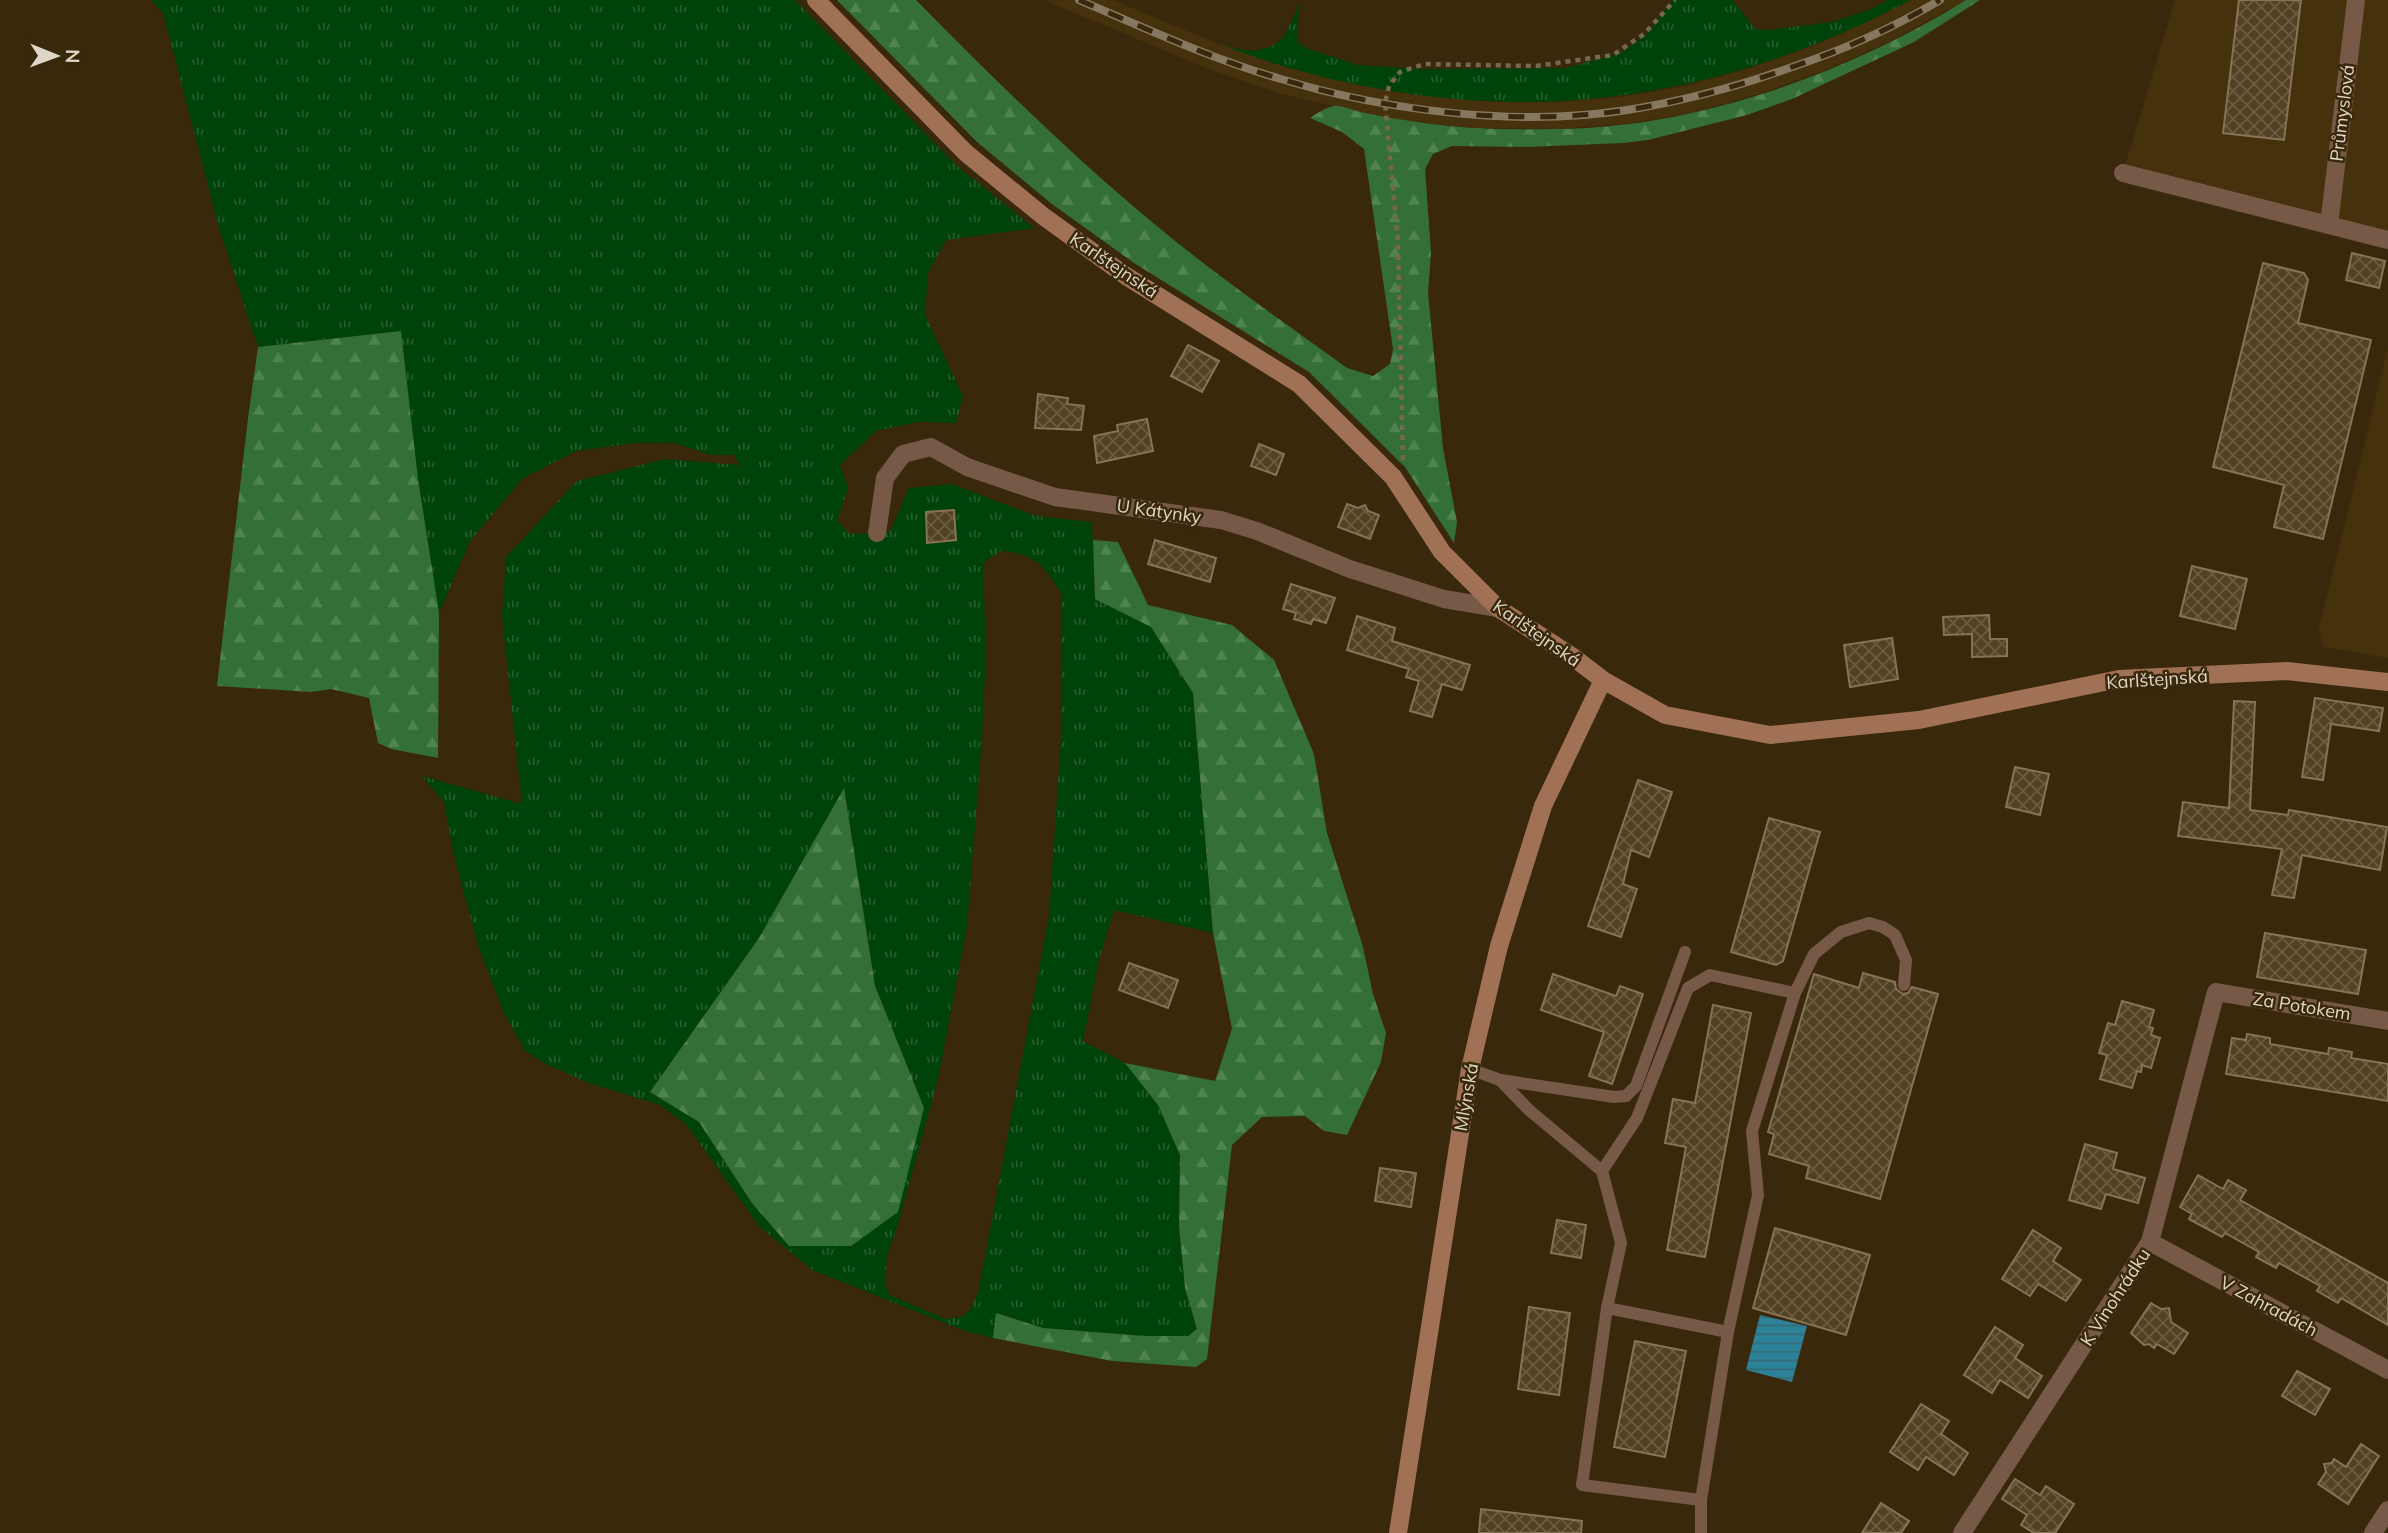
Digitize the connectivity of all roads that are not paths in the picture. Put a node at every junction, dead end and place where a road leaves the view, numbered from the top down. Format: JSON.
{"nodes":[{"id":1,"x":816,"y":0,"type":"edge"},
{"id":2,"x":2356,"y":0,"type":"edge"},
{"id":3,"x":2123,"y":173,"type":"dead end"},
{"id":4,"x":2329,"y":225,"type":"junction"},
{"id":5,"x":2388,"y":240,"type":"edge"},
{"id":6,"x":877,"y":533,"type":"dead end"},
{"id":7,"x":1498,"y":608,"type":"junction"},
{"id":8,"x":1603,"y":680,"type":"junction"},
{"id":9,"x":2388,"y":682,"type":"edge"},
{"id":10,"x":1685,"y":952,"type":"dead end"},
{"id":11,"x":1904,"y":985,"type":"dead end"},
{"id":12,"x":2216,"y":992,"type":"joint"},
{"id":13,"x":1795,"y":993,"type":"junction"},
{"id":14,"x":2388,"y":1020,"type":"edge"},
{"id":15,"x":1470,"y":1069,"type":"junction"},
{"id":16,"x":1500,"y":1080,"type":"junction"},
{"id":17,"x":1602,"y":1171,"type":"junction"},
{"id":18,"x":2150,"y":1242,"type":"junction"},
{"id":19,"x":1607,"y":1308,"type":"junction"},
{"id":20,"x":1728,"y":1332,"type":"junction"},
{"id":21,"x":2388,"y":1370,"type":"edge"},
{"id":22,"x":1700,"y":1500,"type":"junction"},
{"id":23,"x":2388,"y":1510,"type":"edge"},
{"id":24,"x":1398,"y":1533,"type":"edge"},
{"id":25,"x":1701,"y":1533,"type":"edge"},
{"id":26,"x":1962,"y":1533,"type":"edge"},
{"id":27,"x":2373,"y":1533,"type":"edge"}],
"edges":[{"from":1,"to":7,"type":"main road","name":"Karlštejnská"},
{"from":2,"to":4,"type":"street","name":"Průmyslová"},
{"from":3,"to":4,"type":"street"},
{"from":4,"to":5,"type":"street"},
{"from":6,"to":7,"type":"street","name":"U Kátynky"},
{"from":7,"to":8,"type":"main road","name":"Karlštejnská"},
{"from":8,"to":9,"type":"main road","name":"Karlštejnská"},
{"from":8,"to":15,"type":"main road","name":"Mlýnská"},
{"from":10,"to":16,"type":"lane"},
{"from":11,"to":13,"type":"lane"},
{"from":12,"to":14,"type":"street","name":"Za Potokem"},
{"from":12,"to":18,"type":"street","name":"K Vinohrádku"},
{"from":13,"to":17,"type":"lane"},
{"from":13,"to":20,"type":"lane"},
{"from":15,"to":16,"type":"lane"},
{"from":15,"to":24,"type":"main road","name":"Mlýnská"},
{"from":16,"to":17,"type":"lane"},
{"from":17,"to":19,"type":"lane"},
{"from":18,"to":21,"type":"street","name":"V Zahradách"},
{"from":18,"to":26,"type":"street","name":"K Vinohrádku"},
{"from":19,"to":20,"type":"lane"},
{"from":19,"to":22,"type":"lane"},
{"from":20,"to":22,"type":"lane"},
{"from":22,"to":25,"type":"lane"},
{"from":23,"to":27,"type":"street"}]}
